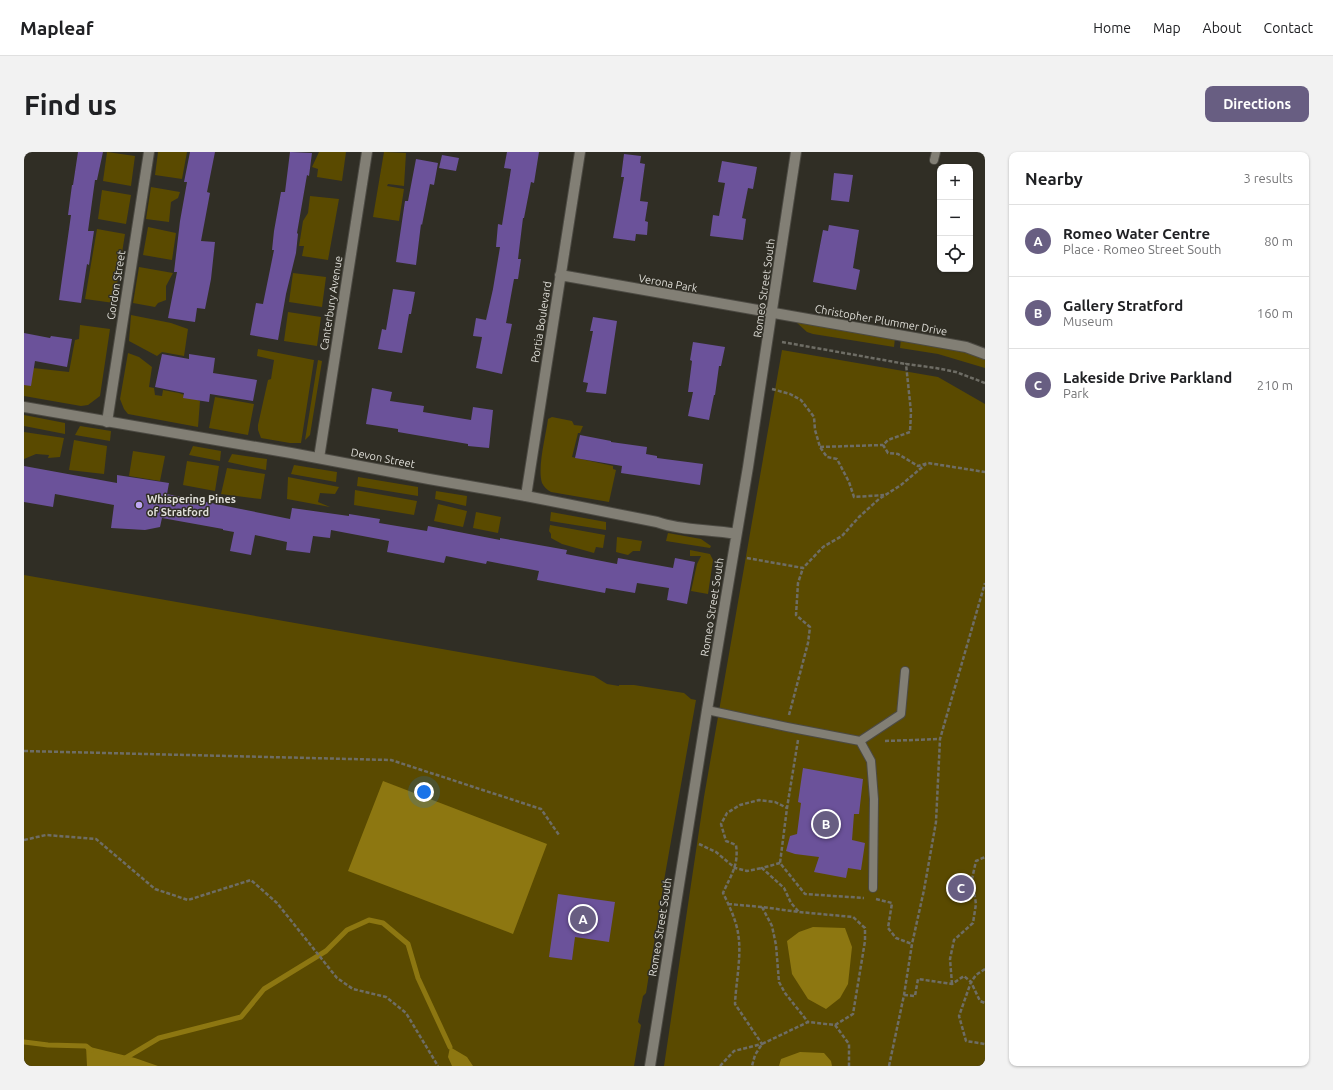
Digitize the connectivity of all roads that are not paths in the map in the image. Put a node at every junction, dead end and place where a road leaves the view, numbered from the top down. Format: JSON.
{"nodes":[{"id":1,"x":149,"y":152,"type":"edge"},
{"id":2,"x":367,"y":152,"type":"edge"},
{"id":3,"x":580,"y":152,"type":"edge"},
{"id":4,"x":796,"y":152,"type":"edge"},
{"id":5,"x":560,"y":275,"type":"junction"},
{"id":6,"x":772,"y":313,"type":"junction"},
{"id":7,"x":985,"y":354,"type":"edge"},
{"id":8,"x":24,"y":407,"type":"edge"},
{"id":9,"x":107,"y":422,"type":"junction"},
{"id":10,"x":319,"y":458,"type":"junction"},
{"id":11,"x":526,"y":496,"type":"junction"},
{"id":12,"x":736,"y":534,"type":"junction"},
{"id":13,"x":905,"y":671,"type":"dead end"},
{"id":14,"x":707,"y":710,"type":"junction"},
{"id":15,"x":860,"y":741,"type":"junction"},
{"id":16,"x":873,"y":888,"type":"road end"},
{"id":17,"x":650,"y":1066,"type":"edge"}],
"edges":[{"from":1,"to":9,"type":"street","name":"Gordon Street"},
{"from":2,"to":10,"type":"street","name":"Canterbury Avenue"},
{"from":3,"to":5,"type":"street","name":"Portia Boulevard"},
{"from":4,"to":6,"type":"street","name":"Romeo Street South"},
{"from":5,"to":6,"type":"street","name":"Verona Park"},
{"from":5,"to":11,"type":"street","name":"Portia Boulevard"},
{"from":6,"to":7,"type":"street","name":"Christopher Plummer Drive"},
{"from":6,"to":12,"type":"street","name":"Romeo Street South"},
{"from":8,"to":9,"type":"street","name":"Devon Street"},
{"from":9,"to":10,"type":"street","name":"Devon Street"},
{"from":10,"to":11,"type":"street","name":"Devon Street"},
{"from":11,"to":12,"type":"street","name":"Devon Street"},
{"from":12,"to":14,"type":"street","name":"Romeo Street South"},
{"from":13,"to":15,"type":"lane"},
{"from":14,"to":15,"type":"lane"},
{"from":14,"to":17,"type":"street","name":"Romeo Street South"},
{"from":15,"to":16,"type":"lane"}]}
